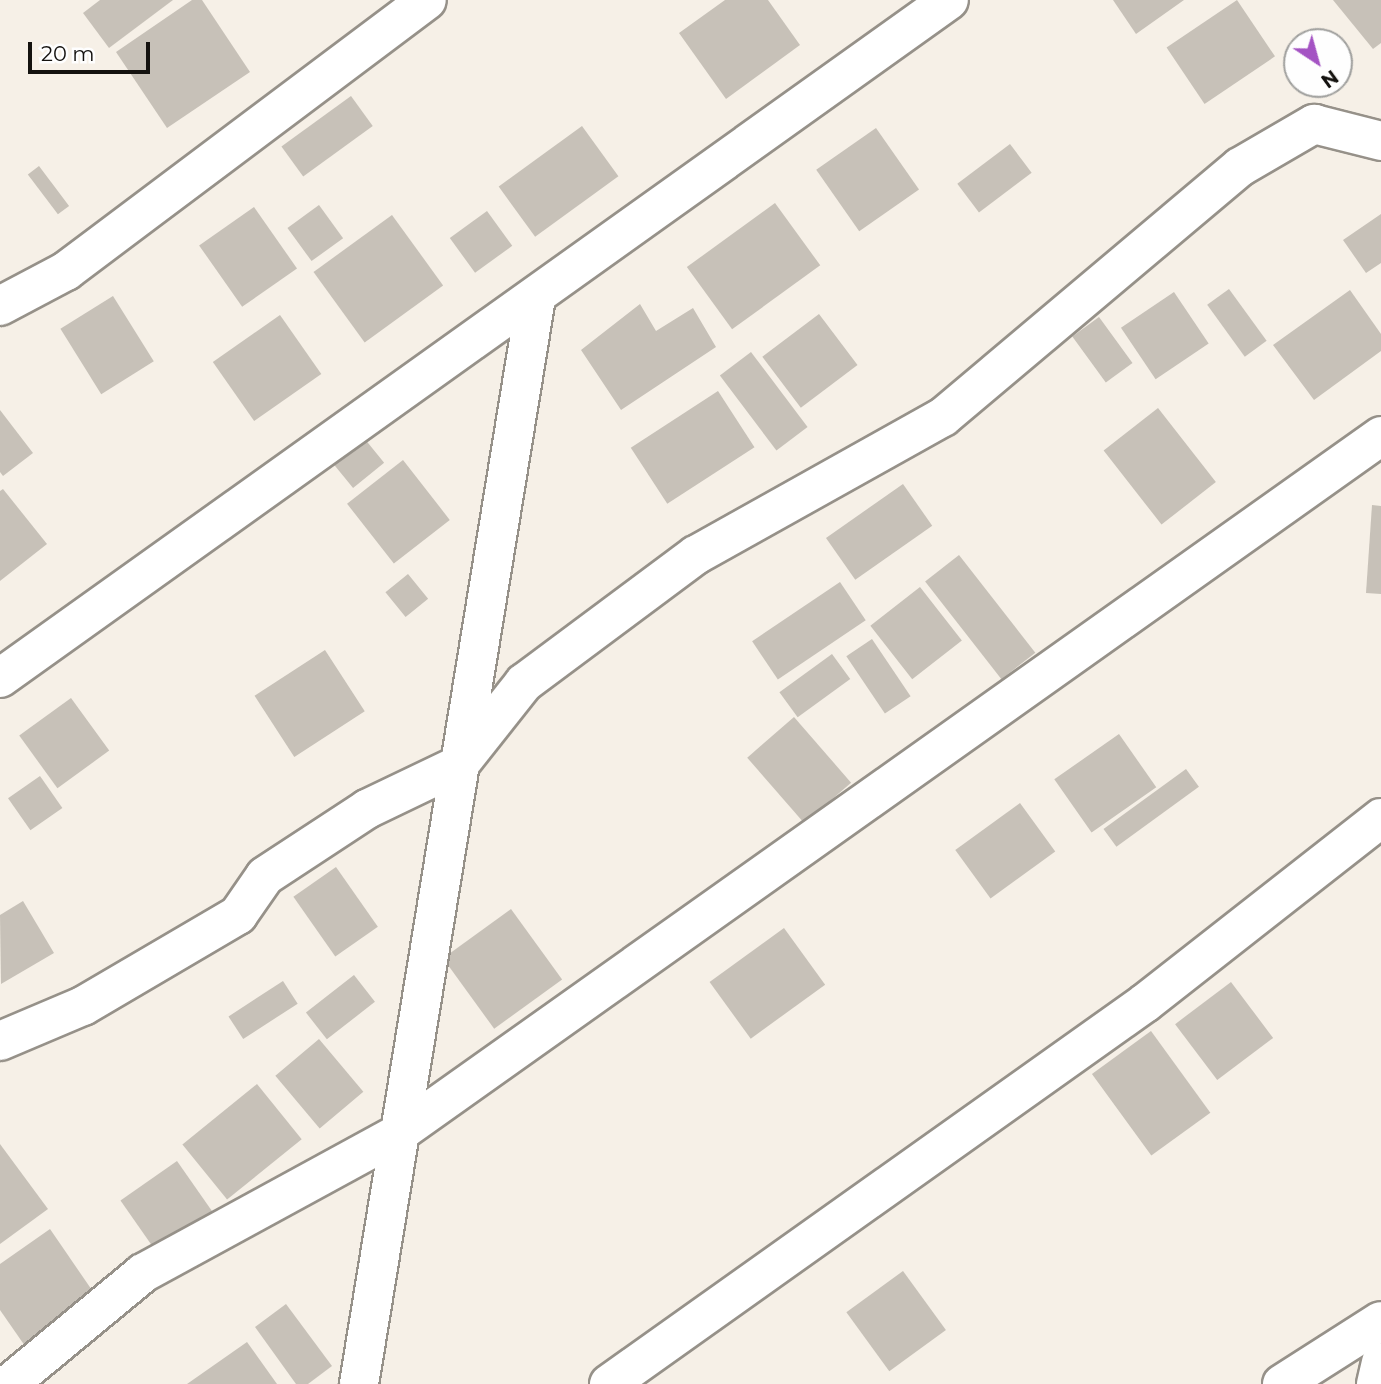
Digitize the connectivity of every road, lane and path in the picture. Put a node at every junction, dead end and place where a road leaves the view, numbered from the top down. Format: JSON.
{"nodes":[{"id":1,"x":427,"y":0,"type":"edge"},
{"id":2,"x":949,"y":0,"type":"edge"},
{"id":3,"x":1381,"y":141,"type":"edge"},
{"id":4,"x":536,"y":297,"type":"junction"},
{"id":5,"x":0,"y":306,"type":"edge"},
{"id":6,"x":1381,"y":436,"type":"edge"},
{"id":7,"x":0,"y":678,"type":"edge"},
{"id":8,"x":459,"y":765,"type":"junction"},
{"id":9,"x":1381,"y":818,"type":"edge"},
{"id":10,"x":0,"y":1041,"type":"edge"},
{"id":11,"x":396,"y":1135,"type":"junction"},
{"id":12,"x":1381,"y":1321,"type":"edge"},
{"id":13,"x":1381,"y":1363,"type":"edge"},
{"id":14,"x":9,"y":1384,"type":"edge"},
{"id":15,"x":359,"y":1384,"type":"edge"},
{"id":16,"x":609,"y":1384,"type":"edge"},
{"id":17,"x":1282,"y":1384,"type":"edge"},
{"id":18,"x":1376,"y":1384,"type":"edge"}],
"edges":[{"from":1,"to":5,"type":"street"},
{"from":2,"to":4,"type":"street"},
{"from":3,"to":8,"type":"street"},
{"from":4,"to":7,"type":"street"},
{"from":4,"to":8,"type":"street"},
{"from":6,"to":11,"type":"street"},
{"from":8,"to":10,"type":"street"},
{"from":8,"to":11,"type":"street"},
{"from":9,"to":16,"type":"street"},
{"from":11,"to":14,"type":"street"},
{"from":11,"to":15,"type":"street"},
{"from":12,"to":17,"type":"street"},
{"from":13,"to":18,"type":"street"}]}
